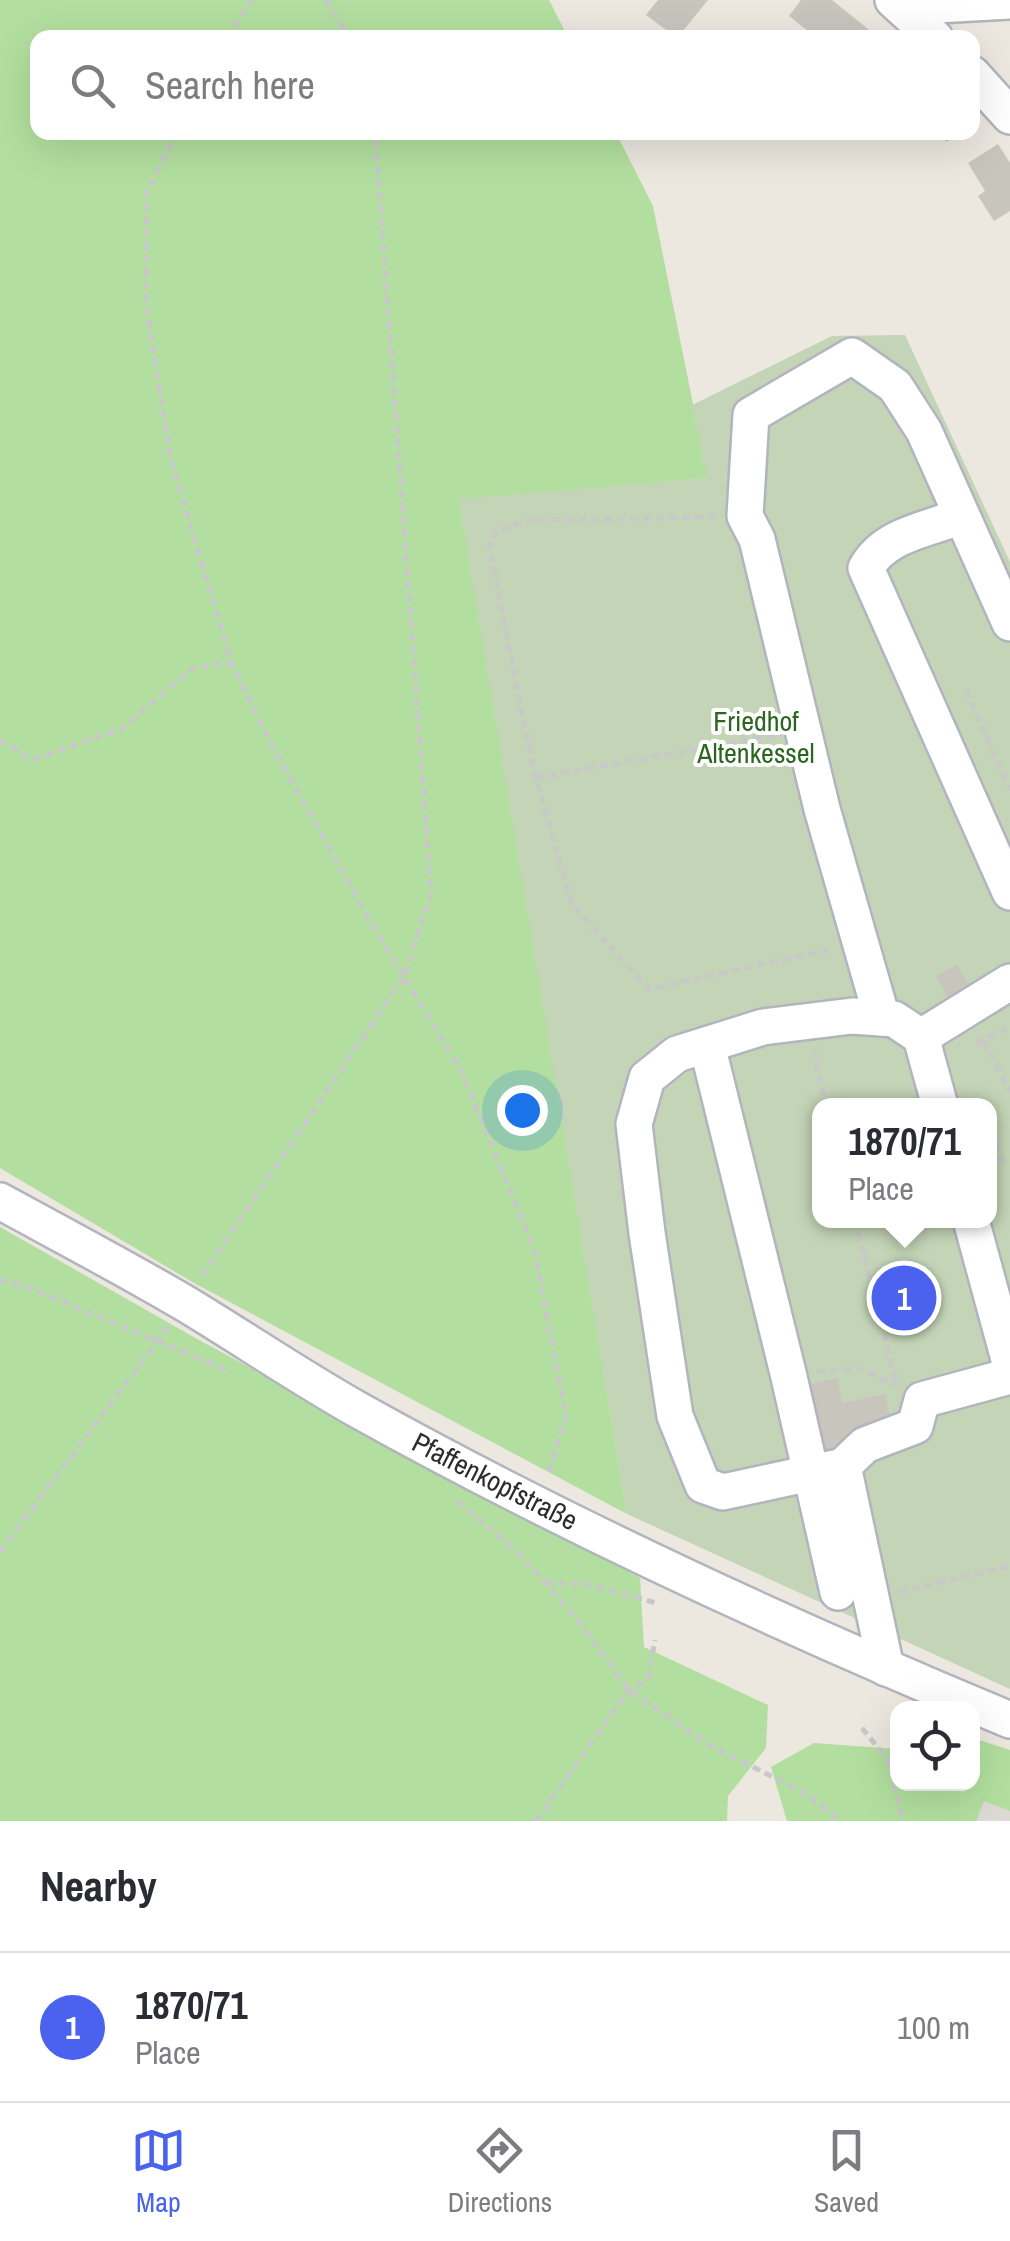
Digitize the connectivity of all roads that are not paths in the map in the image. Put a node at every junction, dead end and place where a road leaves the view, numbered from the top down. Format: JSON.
{"nodes":[{"id":1,"x":1010,"y":0,"type":"edge"},
{"id":2,"x":897,"y":3,"type":"edge"},
{"id":3,"x":926,"y":30,"type":"edge"},
{"id":4,"x":980,"y":83,"type":"edge"},
{"id":5,"x":1010,"y":116,"type":"edge"},
{"id":6,"x":961,"y":516,"type":"junction"},
{"id":7,"x":1010,"y":623,"type":"edge"},
{"id":8,"x":1010,"y":892,"type":"edge"},
{"id":9,"x":1010,"y":982,"type":"edge"},
{"id":10,"x":882,"y":1018,"type":"junction"},
{"id":11,"x":921,"y":1037,"type":"junction"},
{"id":12,"x":707,"y":1045,"type":"junction"},
{"id":13,"x":938,"y":1098,"type":"edge"},
{"id":14,"x":0,"y":1201,"type":"edge"},
{"id":15,"x":973,"y":1228,"type":"edge"},
{"id":16,"x":1010,"y":1363,"type":"edge"},
{"id":17,"x":1010,"y":1376,"type":"edge"},
{"id":18,"x":827,"y":1469,"type":"junction"},
{"id":19,"x":886,"y":1668,"type":"junction"},
{"id":20,"x":1010,"y":1720,"type":"edge"}],
"edges":[{"from":1,"to":2,"type":"street"},
{"from":2,"to":3,"type":"street"},
{"from":4,"to":5,"type":"street"},
{"from":6,"to":7,"type":"street"},
{"from":6,"to":8,"type":"street"},
{"from":6,"to":10,"type":"street"},
{"from":9,"to":11,"type":"street"},
{"from":10,"to":11,"type":"street"},
{"from":10,"to":12,"type":"street"},
{"from":11,"to":13,"type":"street"},
{"from":12,"to":18,"type":"street"},
{"from":12,"to":18,"type":"street"},
{"from":14,"to":19,"type":"street","name":"Pfaffenkopfstraße"},
{"from":15,"to":16,"type":"street"},
{"from":17,"to":18,"type":"street"},
{"from":18,"to":19,"type":"street"},
{"from":19,"to":20,"type":"street","name":"Pfaffenkopfstraße"}]}
